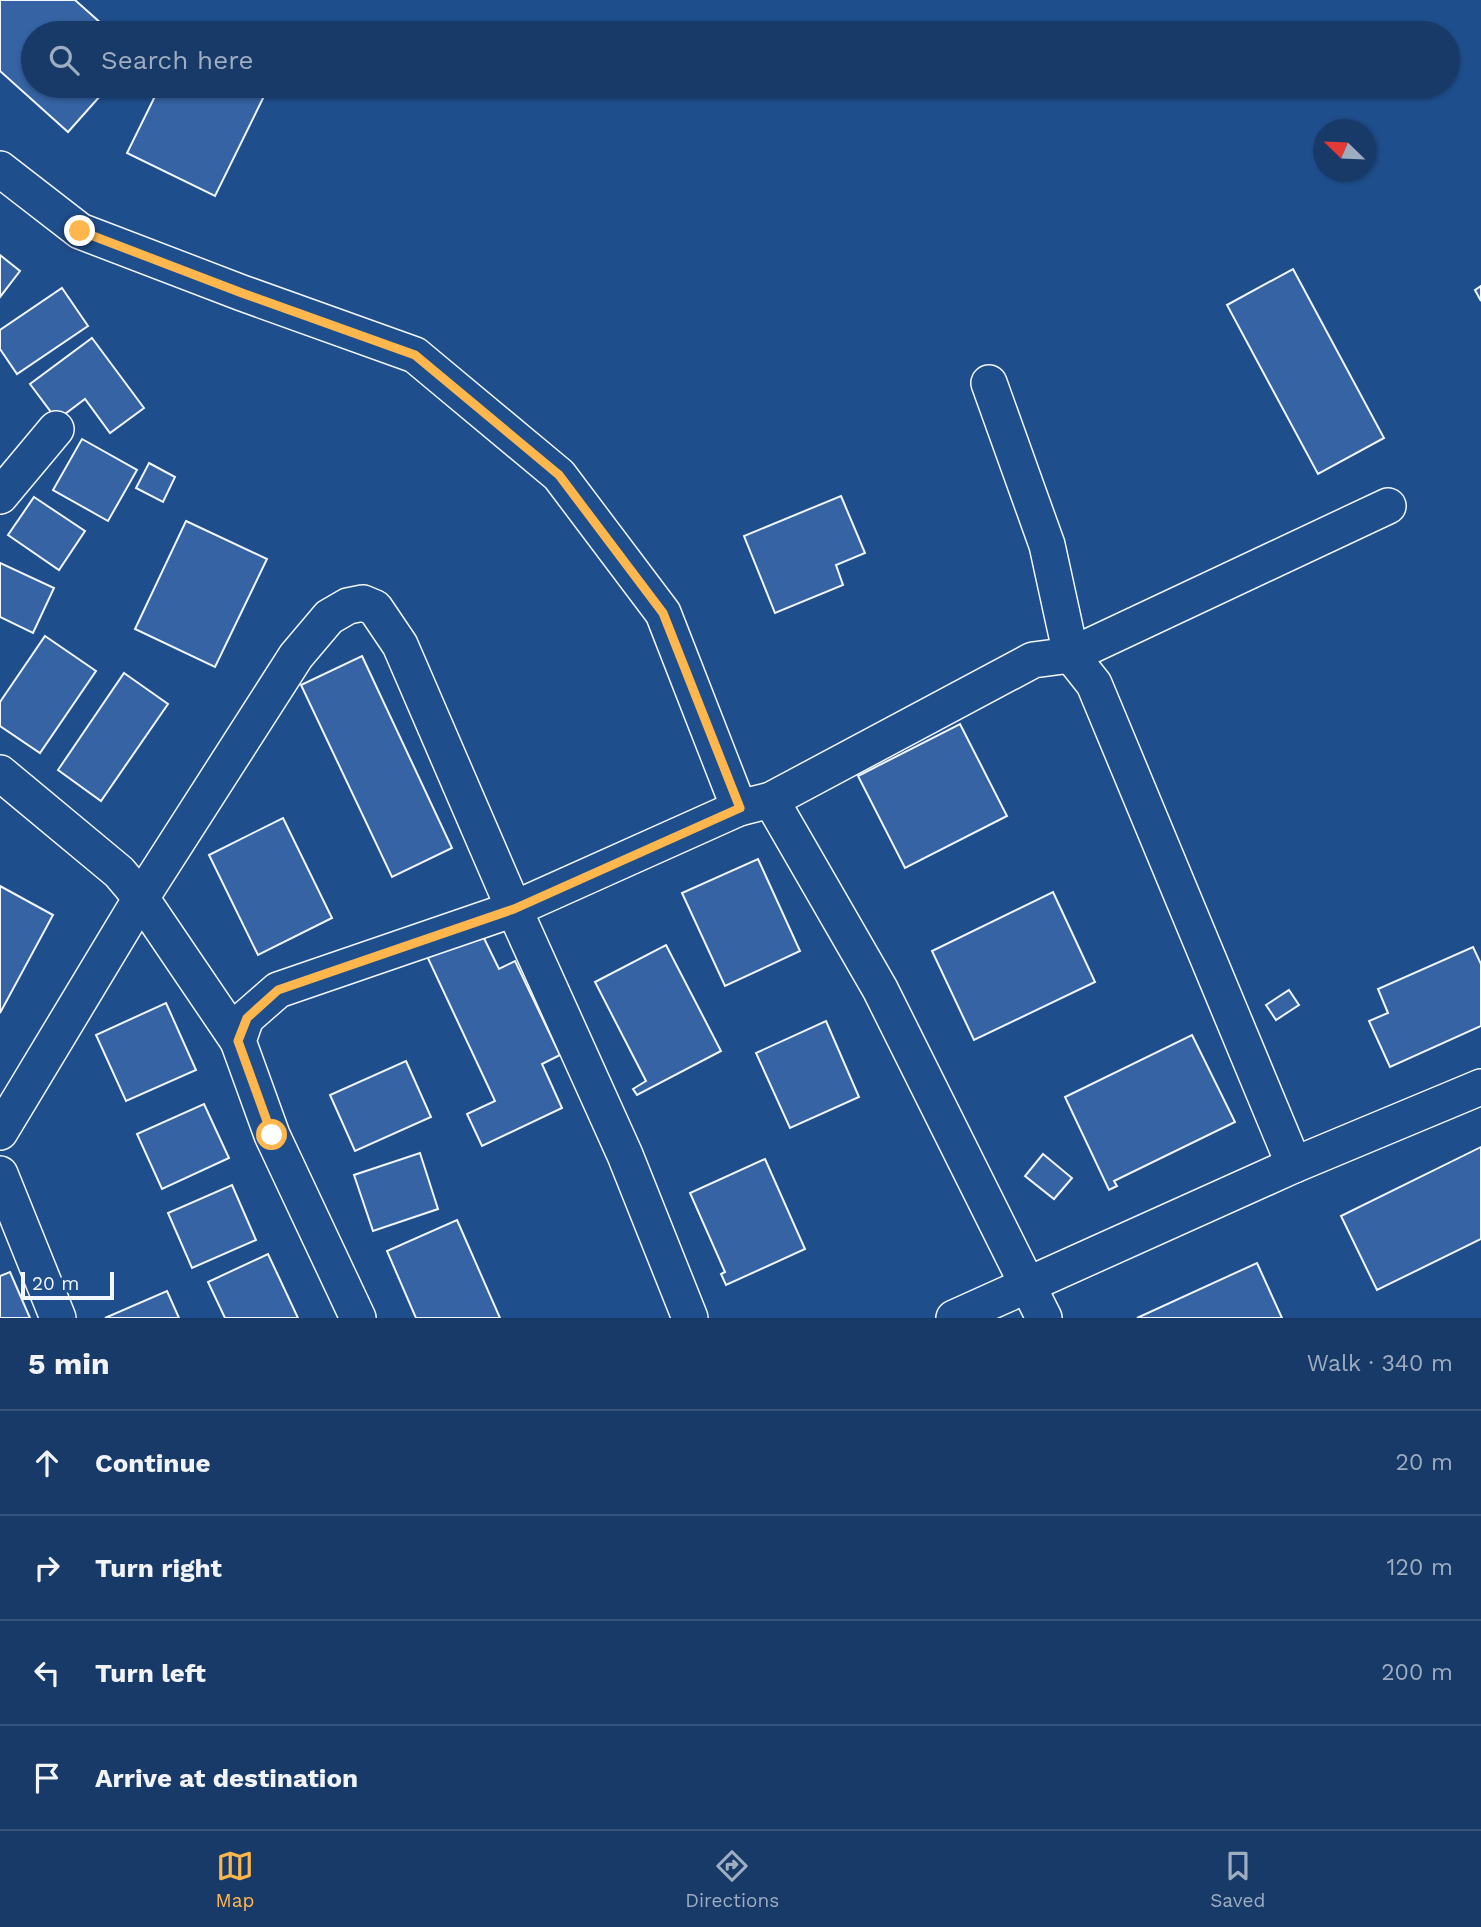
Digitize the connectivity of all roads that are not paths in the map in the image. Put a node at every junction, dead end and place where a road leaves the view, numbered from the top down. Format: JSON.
{"nodes":[{"id":1,"x":0,"y":169,"type":"edge"},
{"id":2,"x":989,"y":383,"type":"dead end"},
{"id":3,"x":56,"y":429,"type":"dead end"},
{"id":4,"x":0,"y":496,"type":"edge"},
{"id":5,"x":1388,"y":506,"type":"dead end"},
{"id":6,"x":1071,"y":655,"type":"junction"},
{"id":7,"x":0,"y":773,"type":"edge"},
{"id":8,"x":755,"y":804,"type":"junction"},
{"id":9,"x":141,"y":898,"type":"junction"},
{"id":10,"x":514,"y":909,"type":"junction"},
{"id":11,"x":238,"y":1041,"type":"junction"},
{"id":12,"x":1481,"y":1087,"type":"edge"},
{"id":13,"x":0,"y":1132,"type":"edge"},
{"id":14,"x":1294,"y":1165,"type":"junction"},
{"id":15,"x":0,"y":1174,"type":"edge"},
{"id":16,"x":1029,"y":1284,"type":"junction"},
{"id":17,"x":58,"y":1318,"type":"edge"},
{"id":18,"x":358,"y":1318,"type":"edge"},
{"id":19,"x":690,"y":1318,"type":"edge"},
{"id":20,"x":954,"y":1318,"type":"edge"},
{"id":21,"x":1044,"y":1318,"type":"edge"}],
"edges":[{"from":1,"to":8,"type":"street"},
{"from":2,"to":6,"type":"street"},
{"from":3,"to":4,"type":"street"},
{"from":5,"to":6,"type":"street"},
{"from":6,"to":8,"type":"street"},
{"from":6,"to":14,"type":"street"},
{"from":7,"to":9,"type":"street"},
{"from":8,"to":10,"type":"street"},
{"from":8,"to":16,"type":"street"},
{"from":9,"to":10,"type":"street"},
{"from":9,"to":11,"type":"street"},
{"from":9,"to":13,"type":"street"},
{"from":10,"to":11,"type":"street"},
{"from":10,"to":19,"type":"street"},
{"from":11,"to":18,"type":"street"},
{"from":12,"to":14,"type":"street"},
{"from":14,"to":16,"type":"street"},
{"from":15,"to":17,"type":"street"},
{"from":16,"to":20,"type":"street"},
{"from":16,"to":21,"type":"street"}]}
